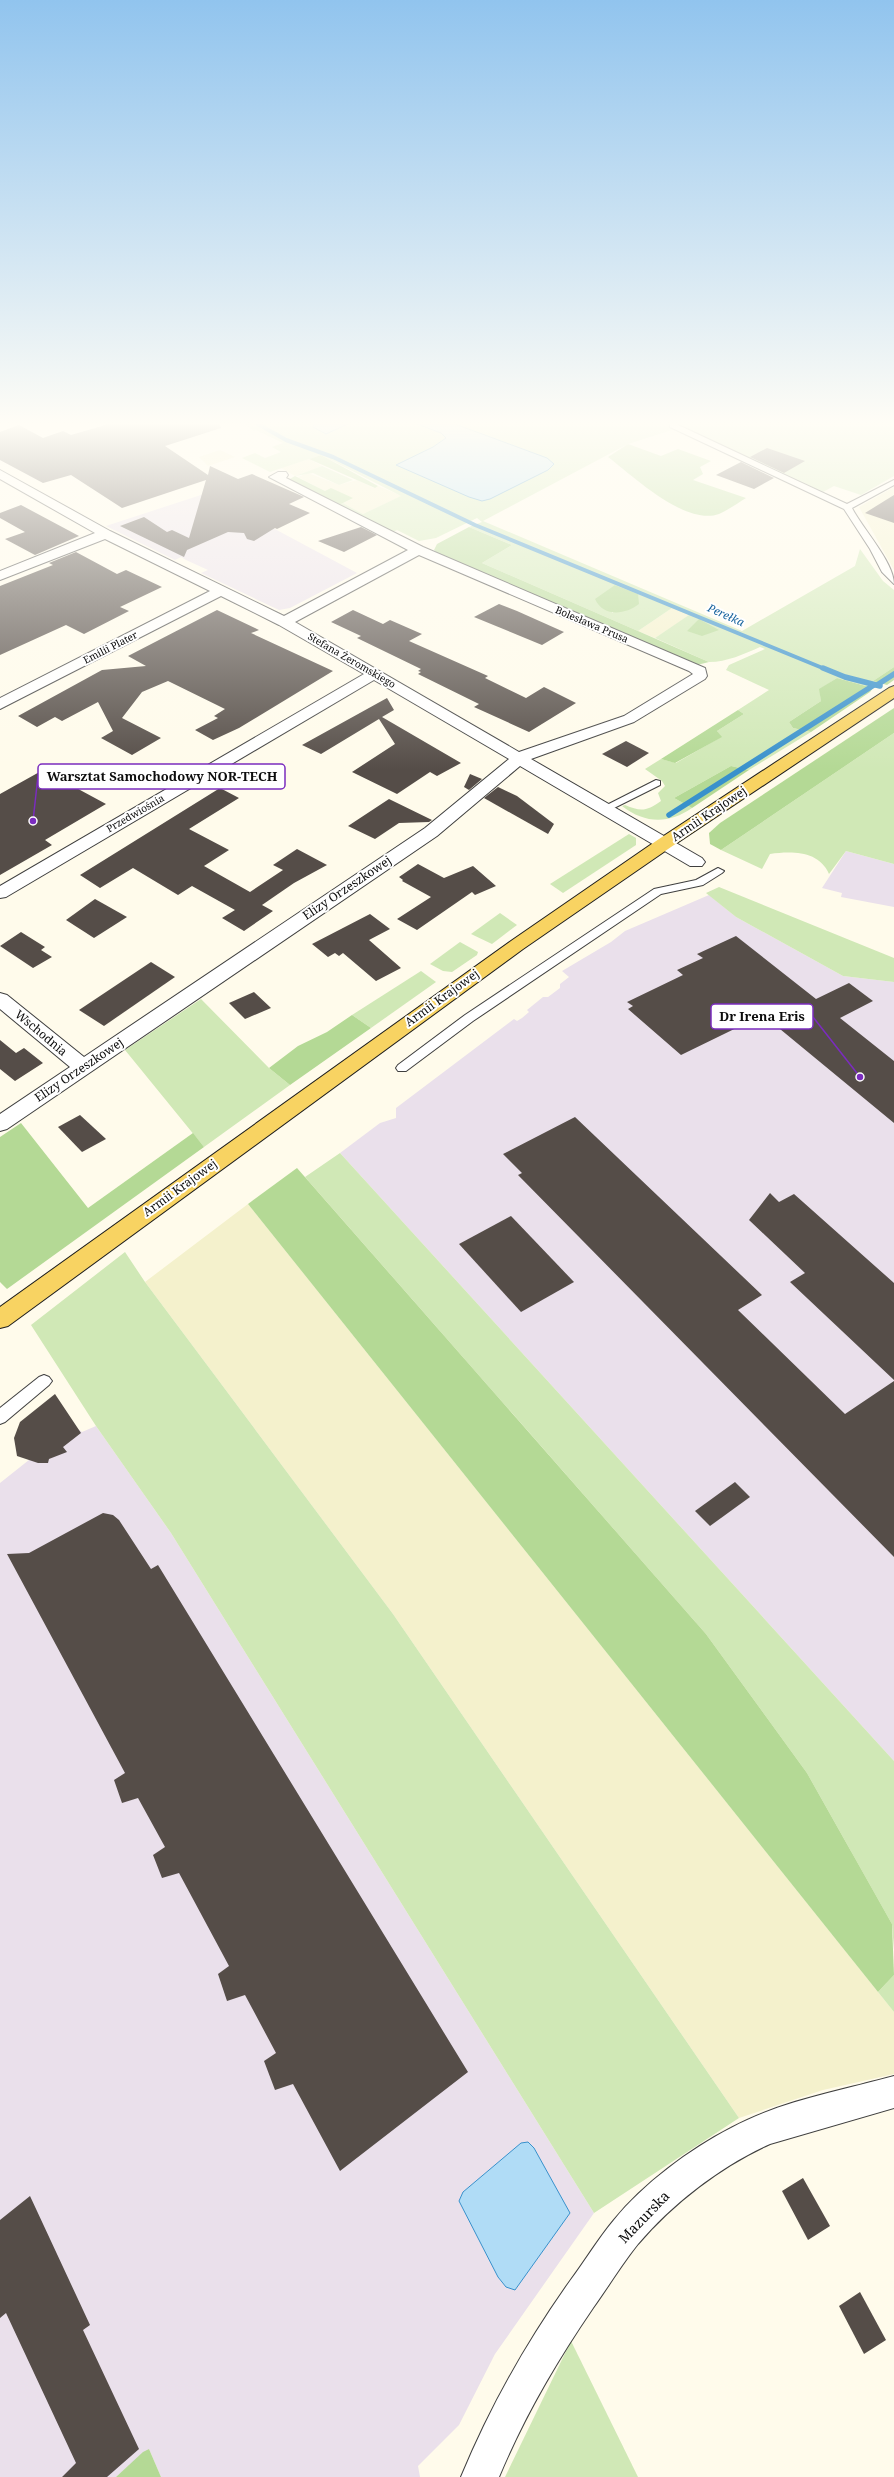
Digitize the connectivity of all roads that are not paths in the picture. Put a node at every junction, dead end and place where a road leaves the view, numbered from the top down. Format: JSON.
{"nodes":[{"id":1,"x":91,"y":540,"type":"edge"},
{"id":2,"x":116,"y":540,"type":"edge"},
{"id":3,"x":398,"y":540,"type":"edge"},
{"id":4,"x":867,"y":540,"type":"edge"},
{"id":5,"x":418,"y":550,"type":"junction"},
{"id":6,"x":0,"y":576,"type":"edge"},
{"id":7,"x":894,"y":581,"type":"edge"},
{"id":8,"x":221,"y":591,"type":"junction"},
{"id":9,"x":284,"y":622,"type":"junction"},
{"id":10,"x":700,"y":671,"type":"joint"},
{"id":11,"x":374,"y":674,"type":"junction"},
{"id":12,"x":894,"y":691,"type":"edge"},
{"id":13,"x":0,"y":704,"type":"edge"},
{"id":14,"x":519,"y":759,"type":"junction"},
{"id":15,"x":656,"y":784,"type":"dead end"},
{"id":16,"x":604,"y":809,"type":"junction"},
{"id":17,"x":665,"y":843,"type":"junction"},
{"id":18,"x":696,"y":862,"type":"dead end"},
{"id":19,"x":718,"y":871,"type":"dead end"},
{"id":20,"x":0,"y":893,"type":"edge"},
{"id":21,"x":0,"y":999,"type":"edge"},
{"id":22,"x":83,"y":1067,"type":"junction"},
{"id":23,"x":402,"y":1068,"type":"dead end"},
{"id":24,"x":0,"y":1124,"type":"edge"},
{"id":25,"x":0,"y":1319,"type":"edge"},
{"id":26,"x":44,"y":1381,"type":"dead end"},
{"id":27,"x":0,"y":1417,"type":"edge"},
{"id":28,"x":894,"y":2092,"type":"edge"},
{"id":29,"x":480,"y":2477,"type":"edge"}],
"edges":[{"from":1,"to":6,"type":"street"},
{"from":2,"to":8,"type":"street","name":"Stefana Żeromskiego"},
{"from":3,"to":5,"type":"street","name":"Bolesława Prusa"},
{"from":4,"to":7,"type":"lane"},
{"from":5,"to":9,"type":"street"},
{"from":5,"to":10,"type":"street","name":"Bolesława Prusa"},
{"from":8,"to":9,"type":"street","name":"Stefana Żeromskiego"},
{"from":8,"to":13,"type":"street","name":"Emilii Plater"},
{"from":9,"to":11,"type":"street","name":"Stefana Żeromskiego"},
{"from":10,"to":14,"type":"street","name":"Elizy Orzeszkowej"},
{"from":11,"to":14,"type":"street","name":"Stefana Żeromskiego"},
{"from":11,"to":20,"type":"street","name":"Przedwiośnia"},
{"from":12,"to":17,"type":"main road","name":"Armii Krajowej"},
{"from":14,"to":16,"type":"street","name":"Stefana Żeromskiego"},
{"from":14,"to":22,"type":"street","name":"Elizy Orzeszkowej"},
{"from":15,"to":16,"type":"lane"},
{"from":16,"to":17,"type":"street","name":"Stefana Żeromskiego"},
{"from":17,"to":18,"type":"street","name":"Stefana Żeromskiego"},
{"from":17,"to":25,"type":"main road","name":"Armii Krajowej"},
{"from":19,"to":23,"type":"lane"},
{"from":21,"to":22,"type":"street","name":"Wschodnia"},
{"from":22,"to":24,"type":"street","name":"Elizy Orzeszkowej"},
{"from":26,"to":27,"type":"lane"},
{"from":28,"to":29,"type":"street","name":"Mazurska"}]}
